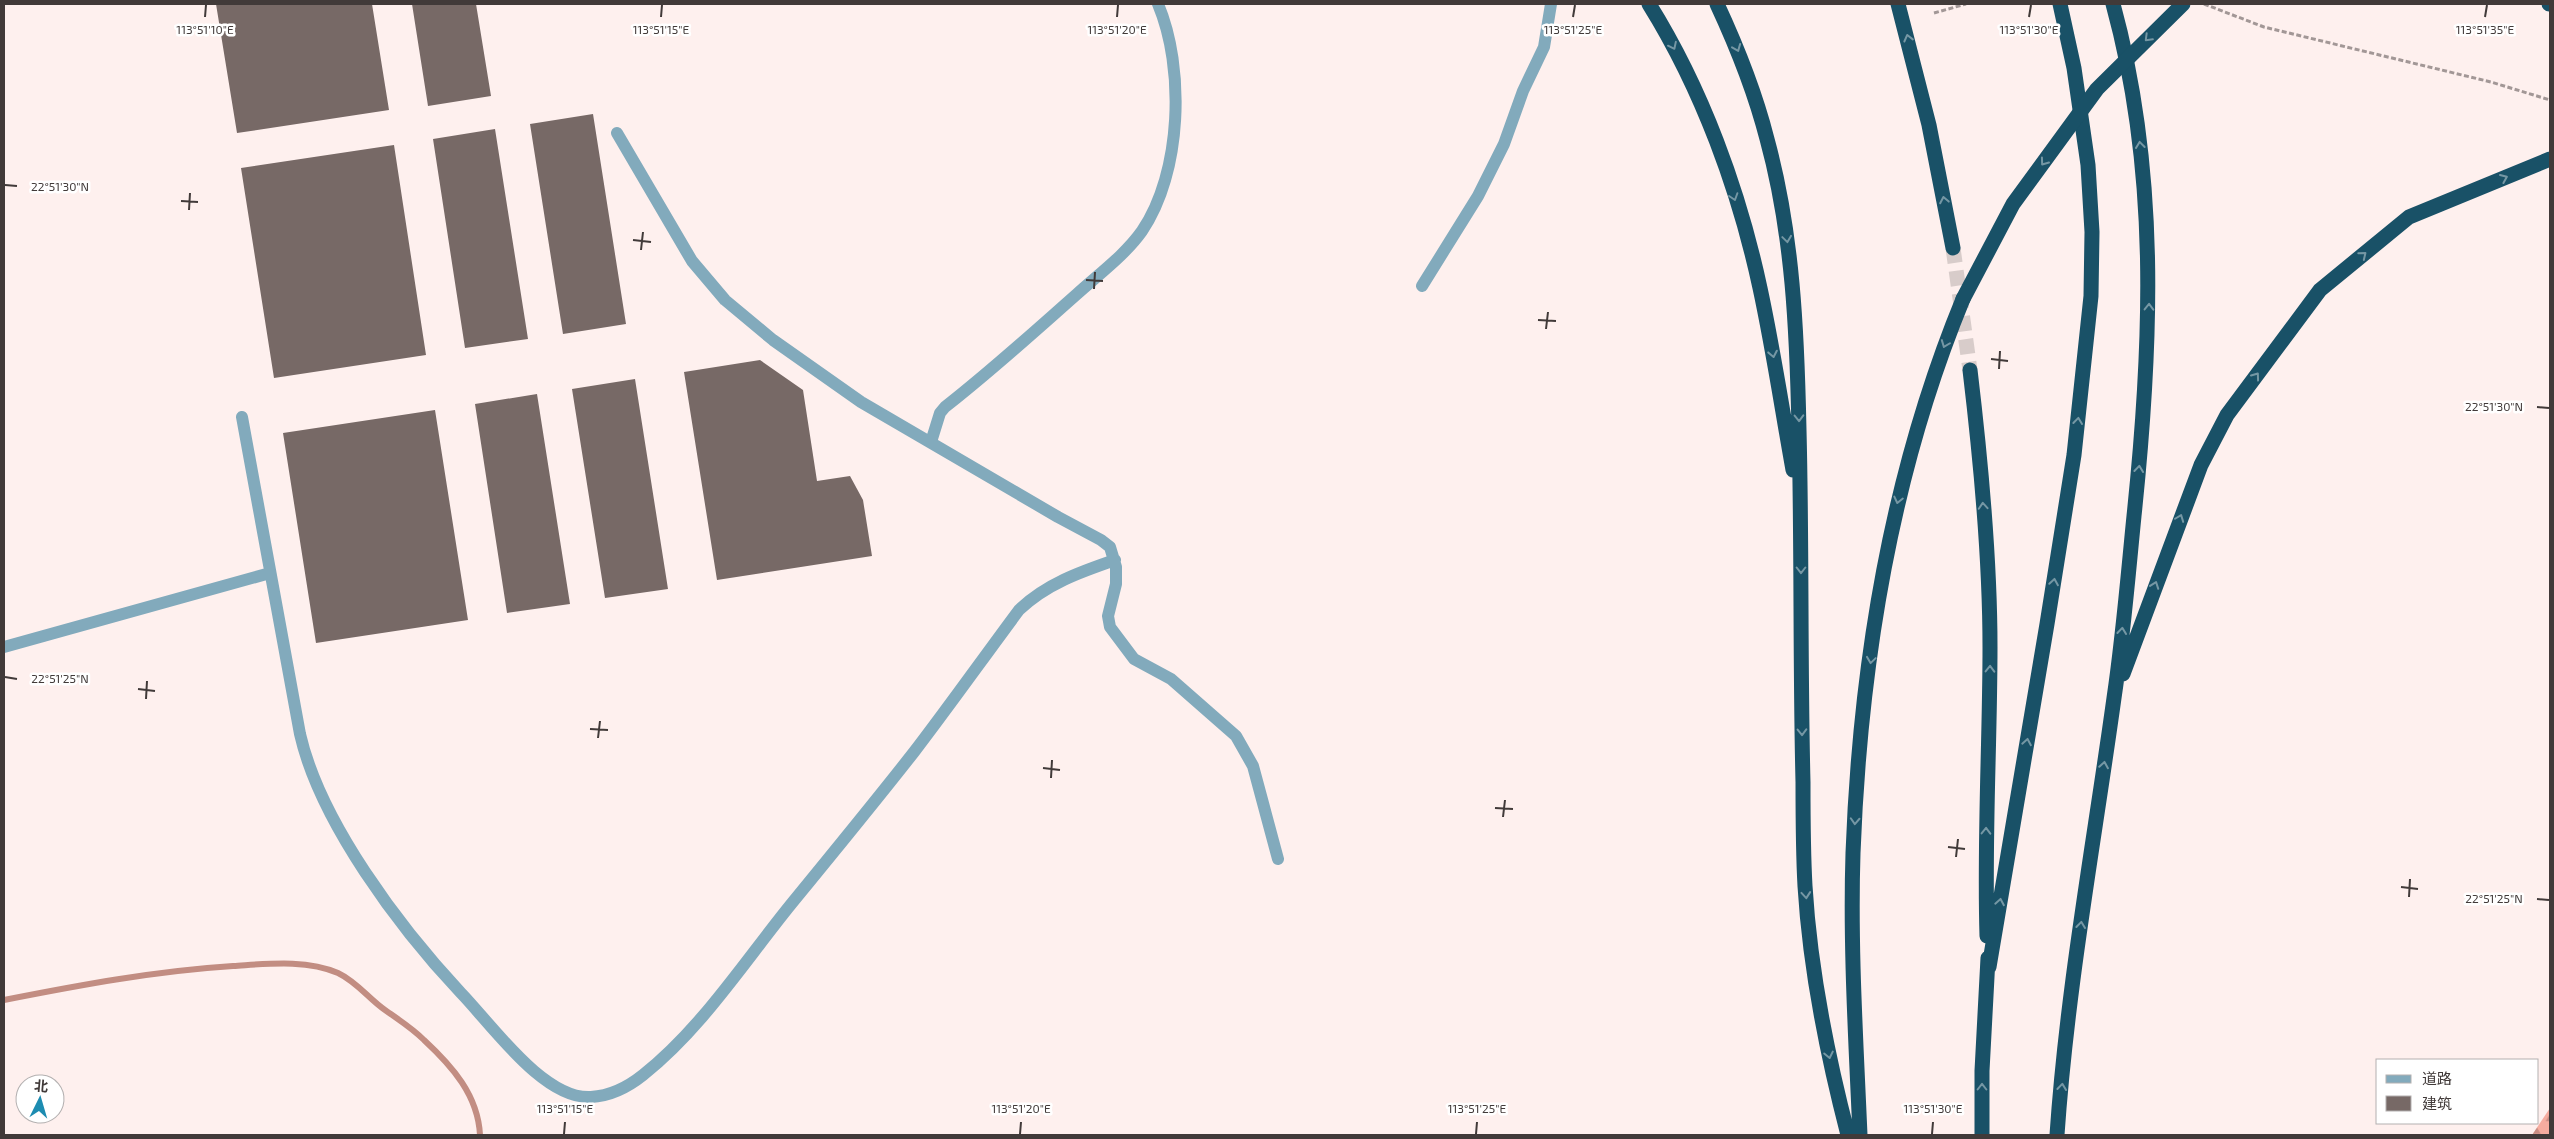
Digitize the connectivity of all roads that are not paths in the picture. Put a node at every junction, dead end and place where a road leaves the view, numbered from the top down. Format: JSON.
{"nodes":[{"id":1,"x":1158,"y":4,"type":"edge"},
{"id":2,"x":1551,"y":4,"type":"edge"},
{"id":3,"x":1649,"y":4,"type":"edge"},
{"id":4,"x":1717,"y":4,"type":"edge"},
{"id":5,"x":1898,"y":4,"type":"edge"},
{"id":6,"x":2183,"y":4,"type":"edge"},
{"id":7,"x":2060,"y":6,"type":"edge"},
{"id":8,"x":2114,"y":9,"type":"edge"},
{"id":9,"x":617,"y":133,"type":"dead end"},
{"id":10,"x":2548,"y":160,"type":"edge"},
{"id":11,"x":1953,"y":248,"type":"tunnel mouth"},
{"id":12,"x":1422,"y":286,"type":"dead end"},
{"id":13,"x":1970,"y":370,"type":"tunnel mouth"},
{"id":14,"x":242,"y":417,"type":"dead end"},
{"id":15,"x":931,"y":442,"type":"junction"},
{"id":16,"x":1801,"y":521,"type":"junction"},
{"id":17,"x":1115,"y":560,"type":"junction"},
{"id":18,"x":270,"y":573,"type":"junction"},
{"id":19,"x":4,"y":647,"type":"edge"},
{"id":20,"x":2115,"y":696,"type":"junction"},
{"id":21,"x":1278,"y":860,"type":"dead end"},
{"id":22,"x":1989,"y":967,"type":"junction"},
{"id":23,"x":1848,"y":1135,"type":"edge"},
{"id":24,"x":1860,"y":1135,"type":"edge"},
{"id":25,"x":1982,"y":1135,"type":"edge"},
{"id":26,"x":2057,"y":1135,"type":"edge"}],
"edges":[{"from":1,"to":15,"type":"street"},
{"from":2,"to":12,"type":"street"},
{"from":3,"to":16,"type":"highway","one_way":true},
{"from":4,"to":16,"type":"highway","one_way":true},
{"from":11,"to":5,"type":"highway","one_way":true},
{"from":6,"to":24,"type":"highway","one_way":true,"bridge":true},
{"from":22,"to":7,"type":"highway","one_way":true},
{"from":20,"to":8,"type":"highway","one_way":true},
{"from":9,"to":15,"type":"street"},
{"from":20,"to":10,"type":"highway","one_way":true},
{"from":22,"to":13,"type":"highway","one_way":true},
{"from":14,"to":18,"type":"street"},
{"from":15,"to":17,"type":"street"},
{"from":16,"to":23,"type":"highway","one_way":true},
{"from":17,"to":18,"type":"street"},
{"from":17,"to":21,"type":"street"},
{"from":18,"to":19,"type":"street"},
{"from":26,"to":20,"type":"highway","one_way":true},
{"from":25,"to":22,"type":"highway","one_way":true}]}
